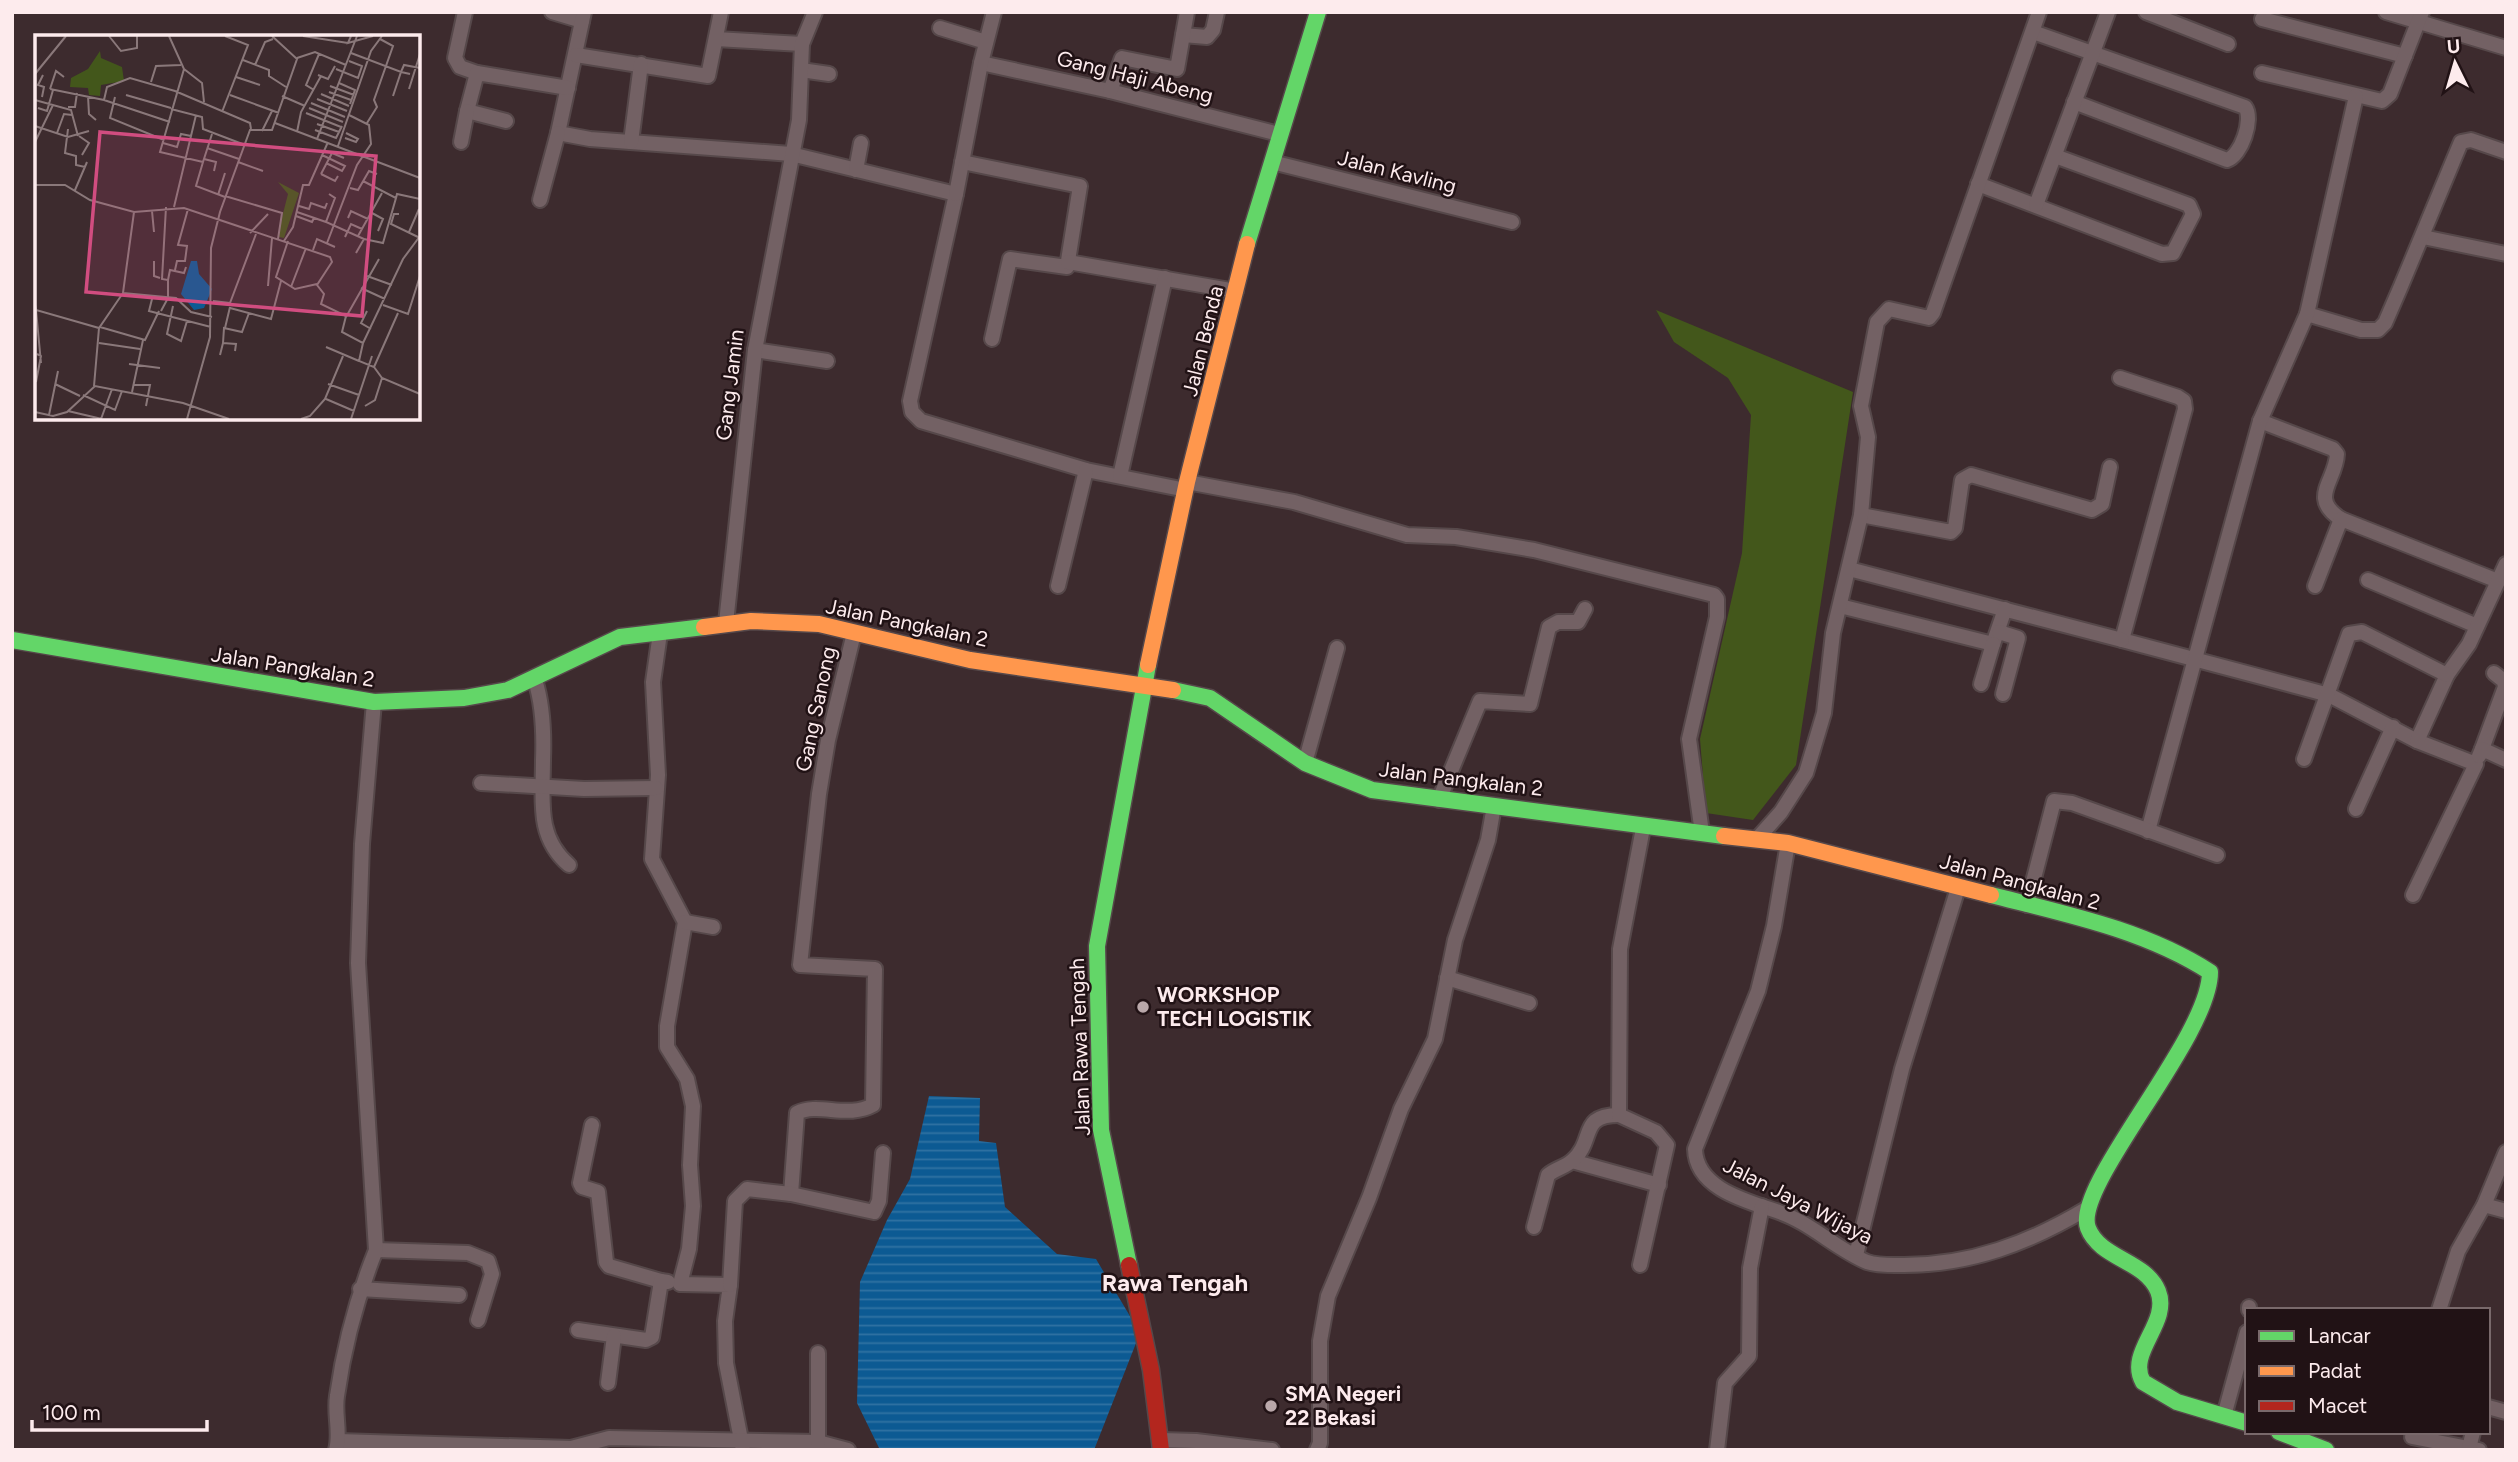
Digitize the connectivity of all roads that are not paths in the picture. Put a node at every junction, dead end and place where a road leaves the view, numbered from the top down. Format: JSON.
{"nodes":[{"id":1,"x":465,"y":12,"type":"edge"},
{"id":2,"x":552,"y":12,"type":"edge"},
{"id":3,"x":721,"y":12,"type":"edge"},
{"id":4,"x":815,"y":12,"type":"edge"},
{"id":5,"x":994,"y":12,"type":"edge"},
{"id":6,"x":1187,"y":12,"type":"edge"},
{"id":7,"x":1217,"y":12,"type":"edge"},
{"id":8,"x":1318,"y":12,"type":"edge"},
{"id":9,"x":2039,"y":12,"type":"edge"},
{"id":10,"x":2108,"y":12,"type":"edge"},
{"id":11,"x":2146,"y":12,"type":"edge"},
{"id":12,"x":2386,"y":12,"type":"edge"},
{"id":13,"x":583,"y":17,"type":"edge"},
{"id":14,"x":2420,"y":18,"type":"edge"},
{"id":15,"x":2262,"y":19,"type":"dead end"},
{"id":16,"x":940,"y":28,"type":"dead end"},
{"id":17,"x":2033,"y":32,"type":"junction"},
{"id":18,"x":1183,"y":35,"type":"junction"},
{"id":19,"x":716,"y":39,"type":"junction"},
{"id":20,"x":986,"y":42,"type":"junction"},
{"id":21,"x":802,"y":44,"type":"junction"},
{"id":22,"x":2228,"y":44,"type":"dead end"},
{"id":23,"x":2506,"y":48,"type":"edge"},
{"id":24,"x":2092,"y":52,"type":"junction"},
{"id":25,"x":576,"y":55,"type":"junction"},
{"id":26,"x":2405,"y":56,"type":"junction"},
{"id":27,"x":981,"y":62,"type":"junction"},
{"id":28,"x":641,"y":64,"type":"junction"},
{"id":29,"x":801,"y":70,"type":"junction"},
{"id":30,"x":477,"y":73,"type":"junction"},
{"id":31,"x":829,"y":74,"type":"dead end"},
{"id":32,"x":2262,"y":74,"type":"dead end"},
{"id":33,"x":568,"y":88,"type":"junction"},
{"id":34,"x":1110,"y":91,"type":"junction"},
{"id":35,"x":2356,"y":96,"type":"junction"},
{"id":36,"x":2074,"y":102,"type":"junction"},
{"id":37,"x":467,"y":111,"type":"junction"},
{"id":38,"x":506,"y":121,"type":"dead end"},
{"id":39,"x":558,"y":133,"type":"junction"},
{"id":40,"x":1279,"y":134,"type":"junction"},
{"id":41,"x":461,"y":142,"type":"dead end"},
{"id":42,"x":631,"y":142,"type":"junction"},
{"id":43,"x":861,"y":143,"type":"dead end"},
{"id":44,"x":2506,"y":152,"type":"edge"},
{"id":45,"x":791,"y":154,"type":"junction"},
{"id":46,"x":2055,"y":156,"type":"junction"},
{"id":47,"x":962,"y":162,"type":"junction"},
{"id":48,"x":1272,"y":162,"type":"junction"},
{"id":49,"x":856,"y":170,"type":"junction"},
{"id":50,"x":1978,"y":184,"type":"junction"},
{"id":51,"x":956,"y":194,"type":"junction"},
{"id":52,"x":540,"y":200,"type":"dead end"},
{"id":53,"x":2036,"y":205,"type":"junction"},
{"id":54,"x":1512,"y":222,"type":"dead end"},
{"id":55,"x":2423,"y":237,"type":"junction"},
{"id":56,"x":2506,"y":254,"type":"edge"},
{"id":57,"x":1068,"y":262,"type":"junction"},
{"id":58,"x":1165,"y":278,"type":"junction"},
{"id":59,"x":1236,"y":290,"type":"junction"},
{"id":60,"x":2307,"y":314,"type":"junction"},
{"id":61,"x":992,"y":339,"type":"dead end"},
{"id":62,"x":755,"y":349,"type":"junction"},
{"id":63,"x":827,"y":361,"type":"dead end"},
{"id":64,"x":2120,"y":379,"type":"dead end"},
{"id":65,"x":2260,"y":421,"type":"junction"},
{"id":66,"x":2110,"y":467,"type":"dead end"},
{"id":67,"x":1086,"y":470,"type":"junction"},
{"id":68,"x":1120,"y":476,"type":"junction"},
{"id":69,"x":1187,"y":486,"type":"junction"},
{"id":70,"x":1861,"y":515,"type":"junction"},
{"id":71,"x":2341,"y":519,"type":"junction"},
{"id":72,"x":2506,"y":564,"type":"edge"},
{"id":73,"x":1849,"y":569,"type":"junction"},
{"id":74,"x":2368,"y":580,"type":"dead end"},
{"id":75,"x":2498,"y":581,"type":"junction"},
{"id":76,"x":1058,"y":586,"type":"dead end"},
{"id":77,"x":2315,"y":586,"type":"dead end"},
{"id":78,"x":1840,"y":606,"type":"junction"},
{"id":79,"x":1585,"y":609,"type":"dead end"},
{"id":80,"x":2005,"y":609,"type":"junction"},
{"id":81,"x":726,"y":623,"type":"junction"},
{"id":82,"x":2477,"y":626,"type":"junction"},
{"id":83,"x":660,"y":633,"type":"junction"},
{"id":84,"x":855,"y":633,"type":"junction"},
{"id":85,"x":1996,"y":638,"type":"junction"},
{"id":86,"x":12,"y":640,"type":"edge"},
{"id":87,"x":2122,"y":640,"type":"junction"},
{"id":88,"x":1337,"y":648,"type":"dead end"},
{"id":89,"x":2196,"y":660,"type":"junction"},
{"id":90,"x":2494,"y":673,"type":"dead end"},
{"id":91,"x":2448,"y":675,"type":"junction"},
{"id":92,"x":535,"y":680,"type":"junction"},
{"id":93,"x":1144,"y":684,"type":"junction"},
{"id":94,"x":1981,"y":684,"type":"dead end"},
{"id":95,"x":2003,"y":694,"type":"dead end"},
{"id":96,"x":2329,"y":695,"type":"junction"},
{"id":97,"x":374,"y":702,"type":"junction"},
{"id":98,"x":2393,"y":727,"type":"junction"},
{"id":99,"x":2417,"y":741,"type":"junction"},
{"id":100,"x":2482,"y":749,"type":"junction"},
{"id":101,"x":2304,"y":758,"type":"dead end"},
{"id":102,"x":2506,"y":760,"type":"edge"},
{"id":103,"x":1305,"y":762,"type":"junction"},
{"id":104,"x":2476,"y":764,"type":"junction"},
{"id":105,"x":481,"y":783,"type":"dead end"},
{"id":106,"x":540,"y":786,"type":"junction"},
{"id":107,"x":656,"y":788,"type":"junction"},
{"id":108,"x":1439,"y":800,"type":"junction"},
{"id":109,"x":1494,"y":806,"type":"junction"},
{"id":110,"x":2356,"y":809,"type":"dead end"},
{"id":111,"x":1643,"y":828,"type":"junction"},
{"id":112,"x":2148,"y":831,"type":"junction"},
{"id":113,"x":1702,"y":833,"type":"junction"},
{"id":114,"x":1757,"y":839,"type":"junction"},
{"id":115,"x":1788,"y":842,"type":"junction"},
{"id":116,"x":2217,"y":855,"type":"dead end"},
{"id":117,"x":569,"y":865,"type":"dead end"},
{"id":118,"x":1958,"y":888,"type":"junction"},
{"id":119,"x":2413,"y":895,"type":"dead end"},
{"id":120,"x":2027,"y":905,"type":"junction"},
{"id":121,"x":685,"y":922,"type":"junction"},
{"id":122,"x":713,"y":927,"type":"dead end"},
{"id":123,"x":1447,"y":978,"type":"junction"},
{"id":124,"x":1529,"y":1003,"type":"dead end"},
{"id":125,"x":1619,"y":1115,"type":"junction"},
{"id":126,"x":592,"y":1125,"type":"dead end"},
{"id":127,"x":2506,"y":1152,"type":"edge"},
{"id":128,"x":883,"y":1153,"type":"dead end"},
{"id":129,"x":1572,"y":1161,"type":"junction"},
{"id":130,"x":1658,"y":1185,"type":"junction"},
{"id":131,"x":791,"y":1194,"type":"junction"},
{"id":132,"x":2484,"y":1205,"type":"junction"},
{"id":133,"x":1762,"y":1206,"type":"junction"},
{"id":134,"x":2086,"y":1209,"type":"junction"},
{"id":135,"x":2506,"y":1211,"type":"edge"},
{"id":136,"x":1534,"y":1227,"type":"dead end"},
{"id":137,"x":376,"y":1250,"type":"junction"},
{"id":138,"x":1856,"y":1255,"type":"junction"},
{"id":139,"x":1640,"y":1265,"type":"dead end"},
{"id":140,"x":660,"y":1281,"type":"junction"},
{"id":141,"x":680,"y":1284,"type":"junction"},
{"id":142,"x":730,"y":1285,"type":"junction"},
{"id":143,"x":360,"y":1289,"type":"junction"},
{"id":144,"x":459,"y":1295,"type":"dead end"},
{"id":145,"x":2440,"y":1308,"type":"edge"},
{"id":146,"x":478,"y":1320,"type":"dead end"},
{"id":147,"x":578,"y":1330,"type":"dead end"},
{"id":148,"x":614,"y":1336,"type":"junction"},
{"id":149,"x":2245,"y":1339,"type":"edge"},
{"id":150,"x":818,"y":1353,"type":"dead end"},
{"id":151,"x":608,"y":1383,"type":"dead end"},
{"id":152,"x":2224,"y":1416,"type":"junction"},
{"id":153,"x":2245,"y":1422,"type":"edge"},
{"id":154,"x":2284,"y":1434,"type":"edge"},
{"id":155,"x":2411,"y":1439,"type":"edge"},
{"id":156,"x":818,"y":1442,"type":"junction"},
{"id":157,"x":608,"y":1444,"type":"edge"},
{"id":158,"x":337,"y":1445,"type":"edge"},
{"id":159,"x":743,"y":1445,"type":"edge"},
{"id":160,"x":1161,"y":1445,"type":"edge"},
{"id":161,"x":2474,"y":1449,"type":"edge"},
{"id":162,"x":848,"y":1450,"type":"edge"},
{"id":163,"x":1272,"y":1450,"type":"edge"},
{"id":164,"x":1317,"y":1450,"type":"edge"},
{"id":165,"x":1717,"y":1450,"type":"edge"},
{"id":166,"x":2326,"y":1450,"type":"edge"}],
"edges":[{"from":1,"to":30,"type":"street"},
{"from":2,"to":13,"type":"street"},
{"from":3,"to":19,"type":"street"},
{"from":4,"to":21,"type":"street","name":"Gang Jamin"},
{"from":5,"to":20,"type":"street"},
{"from":6,"to":18,"type":"street"},
{"from":7,"to":18,"type":"street"},
{"from":8,"to":40,"type":"street","name":"Jalan Benda"},
{"from":9,"to":17,"type":"street"},
{"from":10,"to":24,"type":"street"},
{"from":11,"to":22,"type":"street"},
{"from":12,"to":14,"type":"street"},
{"from":13,"to":25,"type":"street"},
{"from":14,"to":23,"type":"street"},
{"from":14,"to":26,"type":"street"},
{"from":15,"to":26,"type":"street"},
{"from":16,"to":20,"type":"street"},
{"from":17,"to":24,"type":"street"},
{"from":17,"to":50,"type":"street"},
{"from":18,"to":34,"type":"street"},
{"from":19,"to":21,"type":"street"},
{"from":19,"to":28,"type":"street"},
{"from":20,"to":27,"type":"street"},
{"from":21,"to":29,"type":"street","name":"Gang Jamin"},
{"from":24,"to":36,"type":"street"},
{"from":24,"to":36,"type":"street"},
{"from":25,"to":28,"type":"street"},
{"from":25,"to":33,"type":"street"},
{"from":26,"to":35,"type":"street"},
{"from":27,"to":34,"type":"street","name":"Gang Haji Abeng"},
{"from":27,"to":47,"type":"street"},
{"from":28,"to":42,"type":"street"},
{"from":29,"to":31,"type":"street"},
{"from":29,"to":45,"type":"street","name":"Gang Jamin"},
{"from":30,"to":33,"type":"street"},
{"from":30,"to":37,"type":"street"},
{"from":32,"to":35,"type":"street"},
{"from":33,"to":39,"type":"street"},
{"from":34,"to":40,"type":"street","name":"Gang Haji Abeng"},
{"from":35,"to":60,"type":"street"},
{"from":36,"to":46,"type":"street"},
{"from":37,"to":38,"type":"street"},
{"from":37,"to":41,"type":"street"},
{"from":39,"to":42,"type":"street"},
{"from":39,"to":52,"type":"street"},
{"from":40,"to":48,"type":"street","name":"Jalan Benda"},
{"from":42,"to":45,"type":"street"},
{"from":43,"to":49,"type":"street"},
{"from":44,"to":55,"type":"street"},
{"from":45,"to":49,"type":"street"},
{"from":45,"to":62,"type":"street","name":"Gang Jamin"},
{"from":46,"to":53,"type":"street"},
{"from":46,"to":53,"type":"street"},
{"from":47,"to":51,"type":"street"},
{"from":47,"to":57,"type":"street"},
{"from":48,"to":54,"type":"street","name":"Jalan Kavling"},
{"from":48,"to":59,"type":"street","name":"Jalan Benda"},
{"from":49,"to":51,"type":"street"},
{"from":50,"to":53,"type":"street"},
{"from":50,"to":70,"type":"street"},
{"from":51,"to":67,"type":"street"},
{"from":55,"to":56,"type":"street"},
{"from":55,"to":60,"type":"street"},
{"from":57,"to":58,"type":"street"},
{"from":57,"to":61,"type":"street"},
{"from":58,"to":59,"type":"street"},
{"from":58,"to":68,"type":"street"},
{"from":59,"to":69,"type":"street","name":"Jalan Benda"},
{"from":60,"to":65,"type":"street"},
{"from":62,"to":63,"type":"street"},
{"from":62,"to":81,"type":"street","name":"Gang Jamin"},
{"from":64,"to":87,"type":"street"},
{"from":65,"to":71,"type":"street"},
{"from":65,"to":89,"type":"street"},
{"from":66,"to":70,"type":"street"},
{"from":67,"to":68,"type":"street"},
{"from":67,"to":76,"type":"street"},
{"from":68,"to":69,"type":"street"},
{"from":69,"to":93,"type":"street","name":"Jalan Benda"},
{"from":69,"to":113,"type":"street"},
{"from":70,"to":73,"type":"street"},
{"from":71,"to":75,"type":"street"},
{"from":71,"to":77,"type":"street"},
{"from":72,"to":75,"type":"street"},
{"from":73,"to":78,"type":"street"},
{"from":73,"to":80,"type":"street"},
{"from":74,"to":82,"type":"street"},
{"from":75,"to":82,"type":"street"},
{"from":78,"to":85,"type":"street"},
{"from":78,"to":114,"type":"street"},
{"from":79,"to":108,"type":"street"},
{"from":80,"to":85,"type":"street"},
{"from":80,"to":87,"type":"street"},
{"from":81,"to":83,"type":"street","name":"Jalan Pangkalan 2"},
{"from":81,"to":84,"type":"street","name":"Jalan Pangkalan 2"},
{"from":82,"to":91,"type":"street"},
{"from":83,"to":92,"type":"street","name":"Jalan Pangkalan 2"},
{"from":83,"to":107,"type":"street"},
{"from":84,"to":93,"type":"street","name":"Jalan Pangkalan 2"},
{"from":84,"to":131,"type":"street","name":"Gang Sanong"},
{"from":85,"to":94,"type":"street"},
{"from":85,"to":95,"type":"street"},
{"from":86,"to":97,"type":"street","name":"Jalan Pangkalan 2"},
{"from":87,"to":89,"type":"street"},
{"from":88,"to":103,"type":"street"},
{"from":89,"to":96,"type":"street"},
{"from":89,"to":112,"type":"street"},
{"from":90,"to":100,"type":"street"},
{"from":91,"to":96,"type":"street"},
{"from":91,"to":99,"type":"street"},
{"from":92,"to":97,"type":"street","name":"Jalan Pangkalan 2"},
{"from":92,"to":106,"type":"street"},
{"from":93,"to":103,"type":"street","name":"Jalan Pangkalan 2"},
{"from":93,"to":160,"type":"street","name":"Jalan Rawa Tengah"},
{"from":96,"to":98,"type":"street"},
{"from":96,"to":101,"type":"street"},
{"from":97,"to":137,"type":"street"},
{"from":98,"to":99,"type":"street"},
{"from":98,"to":110,"type":"street"},
{"from":99,"to":104,"type":"street"},
{"from":100,"to":102,"type":"street"},
{"from":100,"to":104,"type":"street"},
{"from":103,"to":108,"type":"street","name":"Jalan Pangkalan 2"},
{"from":104,"to":119,"type":"street"},
{"from":105,"to":106,"type":"street"},
{"from":106,"to":107,"type":"street"},
{"from":106,"to":117,"type":"street"},
{"from":107,"to":121,"type":"street"},
{"from":108,"to":109,"type":"street","name":"Jalan Pangkalan 2"},
{"from":109,"to":111,"type":"street","name":"Jalan Pangkalan 2"},
{"from":109,"to":123,"type":"street"},
{"from":111,"to":113,"type":"street","name":"Jalan Pangkalan 2"},
{"from":111,"to":125,"type":"street"},
{"from":112,"to":116,"type":"street"},
{"from":112,"to":120,"type":"street"},
{"from":113,"to":114,"type":"street","name":"Jalan Pangkalan 2"},
{"from":114,"to":115,"type":"street","name":"Jalan Pangkalan 2"},
{"from":115,"to":118,"type":"street","name":"Jalan Pangkalan 2"},
{"from":115,"to":133,"type":"street","name":"Jalan Jaya Wijaya"},
{"from":118,"to":120,"type":"street","name":"Jalan Pangkalan 2"},
{"from":118,"to":138,"type":"street"},
{"from":120,"to":134,"type":"street","name":"Jalan Pangkalan 2"},
{"from":121,"to":122,"type":"street"},
{"from":121,"to":141,"type":"street"},
{"from":123,"to":124,"type":"street"},
{"from":123,"to":164,"type":"street"},
{"from":125,"to":129,"type":"street"},
{"from":125,"to":130,"type":"street"},
{"from":126,"to":140,"type":"street"},
{"from":127,"to":132,"type":"street"},
{"from":128,"to":131,"type":"street"},
{"from":129,"to":130,"type":"street"},
{"from":129,"to":136,"type":"street"},
{"from":130,"to":139,"type":"street"},
{"from":131,"to":142,"type":"street"},
{"from":132,"to":135,"type":"street"},
{"from":132,"to":145,"type":"street"},
{"from":133,"to":138,"type":"street","name":"Jalan Jaya Wijaya"},
{"from":133,"to":165,"type":"street"},
{"from":134,"to":138,"type":"street","name":"Jalan Jaya Wijaya"},
{"from":134,"to":152,"type":"street"},
{"from":137,"to":143,"type":"street"},
{"from":137,"to":146,"type":"street"},
{"from":140,"to":141,"type":"street"},
{"from":140,"to":148,"type":"street"},
{"from":141,"to":142,"type":"street"},
{"from":142,"to":159,"type":"street"},
{"from":143,"to":144,"type":"street"},
{"from":143,"to":158,"type":"street"},
{"from":147,"to":148,"type":"street"},
{"from":148,"to":151,"type":"street"},
{"from":149,"to":152,"type":"street"},
{"from":150,"to":156,"type":"street"},
{"from":152,"to":153,"type":"street"},
{"from":154,"to":166,"type":"street"},
{"from":155,"to":161,"type":"street"},
{"from":156,"to":159,"type":"street"},
{"from":156,"to":162,"type":"street"},
{"from":157,"to":158,"type":"street"},
{"from":157,"to":159,"type":"street"},
{"from":160,"to":163,"type":"street"}]}
